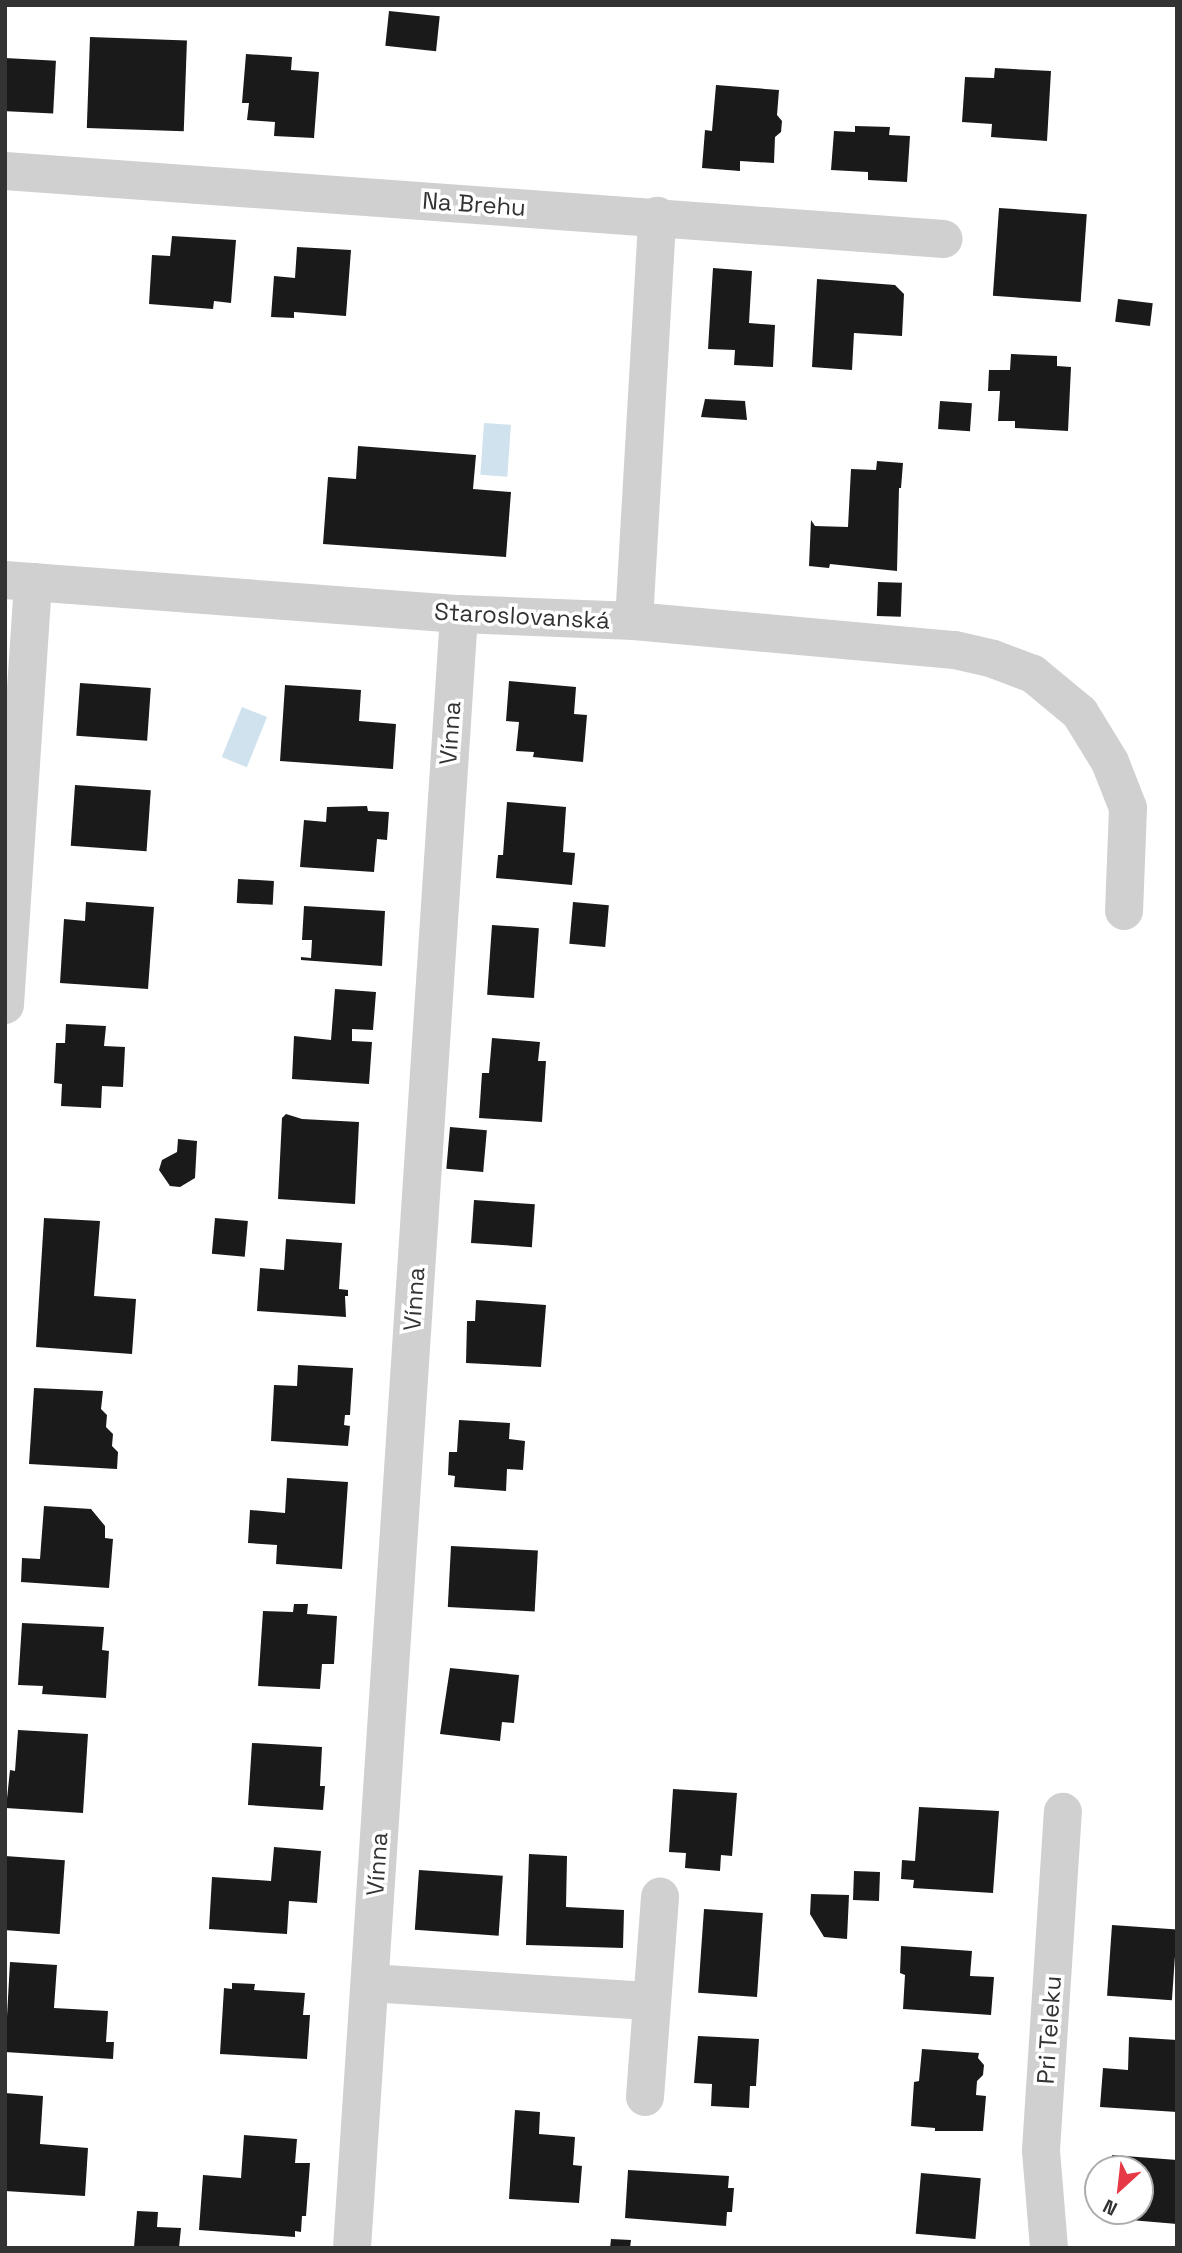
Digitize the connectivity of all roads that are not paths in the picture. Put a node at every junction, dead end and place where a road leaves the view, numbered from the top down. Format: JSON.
{"nodes":[{"id":1,"x":5,"y":171,"type":"edge"},
{"id":2,"x":657,"y":216,"type":"junction"},
{"id":3,"x":944,"y":239,"type":"dead end"},
{"id":4,"x":19,"y":581,"type":"edge"},
{"id":5,"x":459,"y":614,"type":"junction"},
{"id":6,"x":634,"y":621,"type":"junction"},
{"id":7,"x":1124,"y":911,"type":"dead end"},
{"id":8,"x":5,"y":1005,"type":"edge"},
{"id":9,"x":1063,"y":1812,"type":"dead end"},
{"id":10,"x":660,"y":1897,"type":"dead end"},
{"id":11,"x":370,"y":1983,"type":"junction"},
{"id":12,"x":651,"y":2001,"type":"junction"},
{"id":13,"x":645,"y":2097,"type":"dead end"},
{"id":14,"x":352,"y":2248,"type":"edge"},
{"id":15,"x":1049,"y":2248,"type":"edge"}],
"edges":[{"from":1,"to":2,"type":"street","name":"Na Brehu"},
{"from":2,"to":3,"type":"street","name":"Na Brehu"},
{"from":2,"to":6,"type":"street","name":"Staroslovanská"},
{"from":4,"to":5,"type":"street","name":"Staroslovanská"},
{"from":4,"to":8,"type":"street"},
{"from":5,"to":6,"type":"street","name":"Staroslovanská"},
{"from":5,"to":11,"type":"street","name":"Vínna"},
{"from":6,"to":7,"type":"street"},
{"from":9,"to":15,"type":"street","name":"Pri Teleku"},
{"from":10,"to":12,"type":"street"},
{"from":11,"to":12,"type":"street"},
{"from":11,"to":14,"type":"street","name":"Vínna"},
{"from":12,"to":13,"type":"street"}]}
